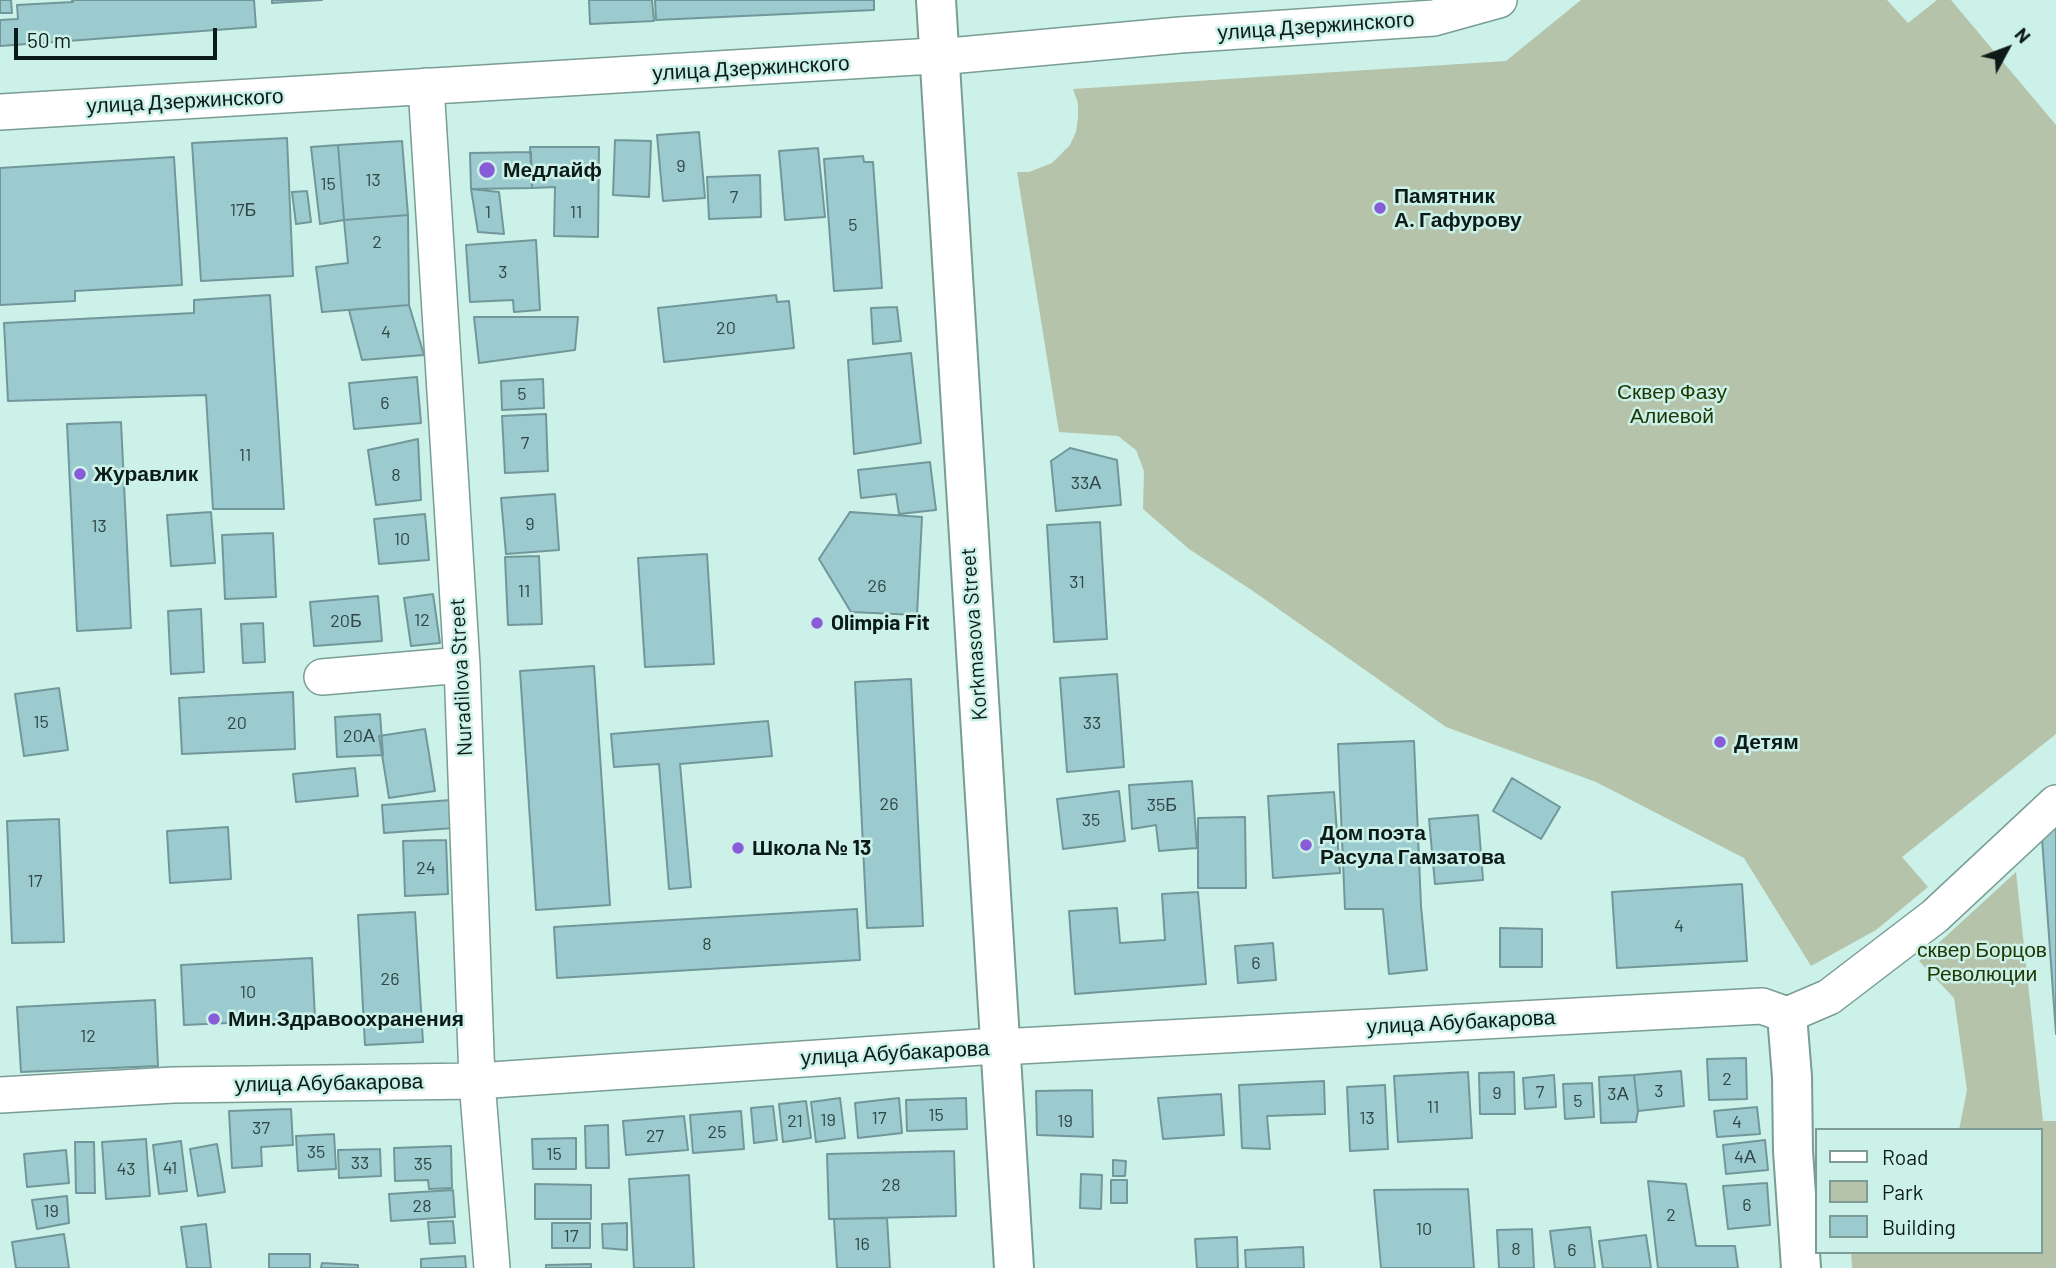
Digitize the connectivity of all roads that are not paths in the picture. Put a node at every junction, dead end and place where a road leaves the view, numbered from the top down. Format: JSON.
{"nodes":[{"id":1,"x":936,"y":0,"type":"edge"},
{"id":2,"x":1499,"y":0,"type":"edge"},
{"id":3,"x":938,"y":57,"type":"junction"},
{"id":4,"x":426,"y":86,"type":"junction"},
{"id":5,"x":0,"y":112,"type":"edge"},
{"id":6,"x":461,"y":665,"type":"junction"},
{"id":7,"x":322,"y":677,"type":"dead end"},
{"id":8,"x":2056,"y":803,"type":"edge"},
{"id":9,"x":1787,"y":1016,"type":"junction"},
{"id":10,"x":1000,"y":1048,"type":"junction"},
{"id":11,"x":477,"y":1081,"type":"junction"},
{"id":12,"x":0,"y":1095,"type":"edge"},
{"id":13,"x":492,"y":1268,"type":"edge"},
{"id":14,"x":1014,"y":1268,"type":"edge"},
{"id":15,"x":1801,"y":1268,"type":"edge"}],
"edges":[{"from":1,"to":3,"type":"main road","name":"Korkmasova Street"},
{"from":2,"to":3,"type":"street","name":"улица Дзержинского"},
{"from":3,"to":4,"type":"street","name":"улица Дзержинского"},
{"from":3,"to":10,"type":"main road","name":"Korkmasova Street"},
{"from":4,"to":5,"type":"street","name":"улица Дзержинского"},
{"from":4,"to":6,"type":"street","name":"Nuradilova Street"},
{"from":6,"to":7,"type":"street"},
{"from":6,"to":11,"type":"street","name":"Nuradilova Street"},
{"from":8,"to":9,"type":"street"},
{"from":9,"to":10,"type":"street","name":"улица Абубакарова"},
{"from":9,"to":15,"type":"main road"},
{"from":10,"to":11,"type":"street","name":"улица Абубакарова"},
{"from":10,"to":14,"type":"main road","name":"Korkmasova Street"},
{"from":11,"to":12,"type":"street","name":"улица Абубакарова"},
{"from":11,"to":13,"type":"street","name":"Nuradilova Street"}]}
